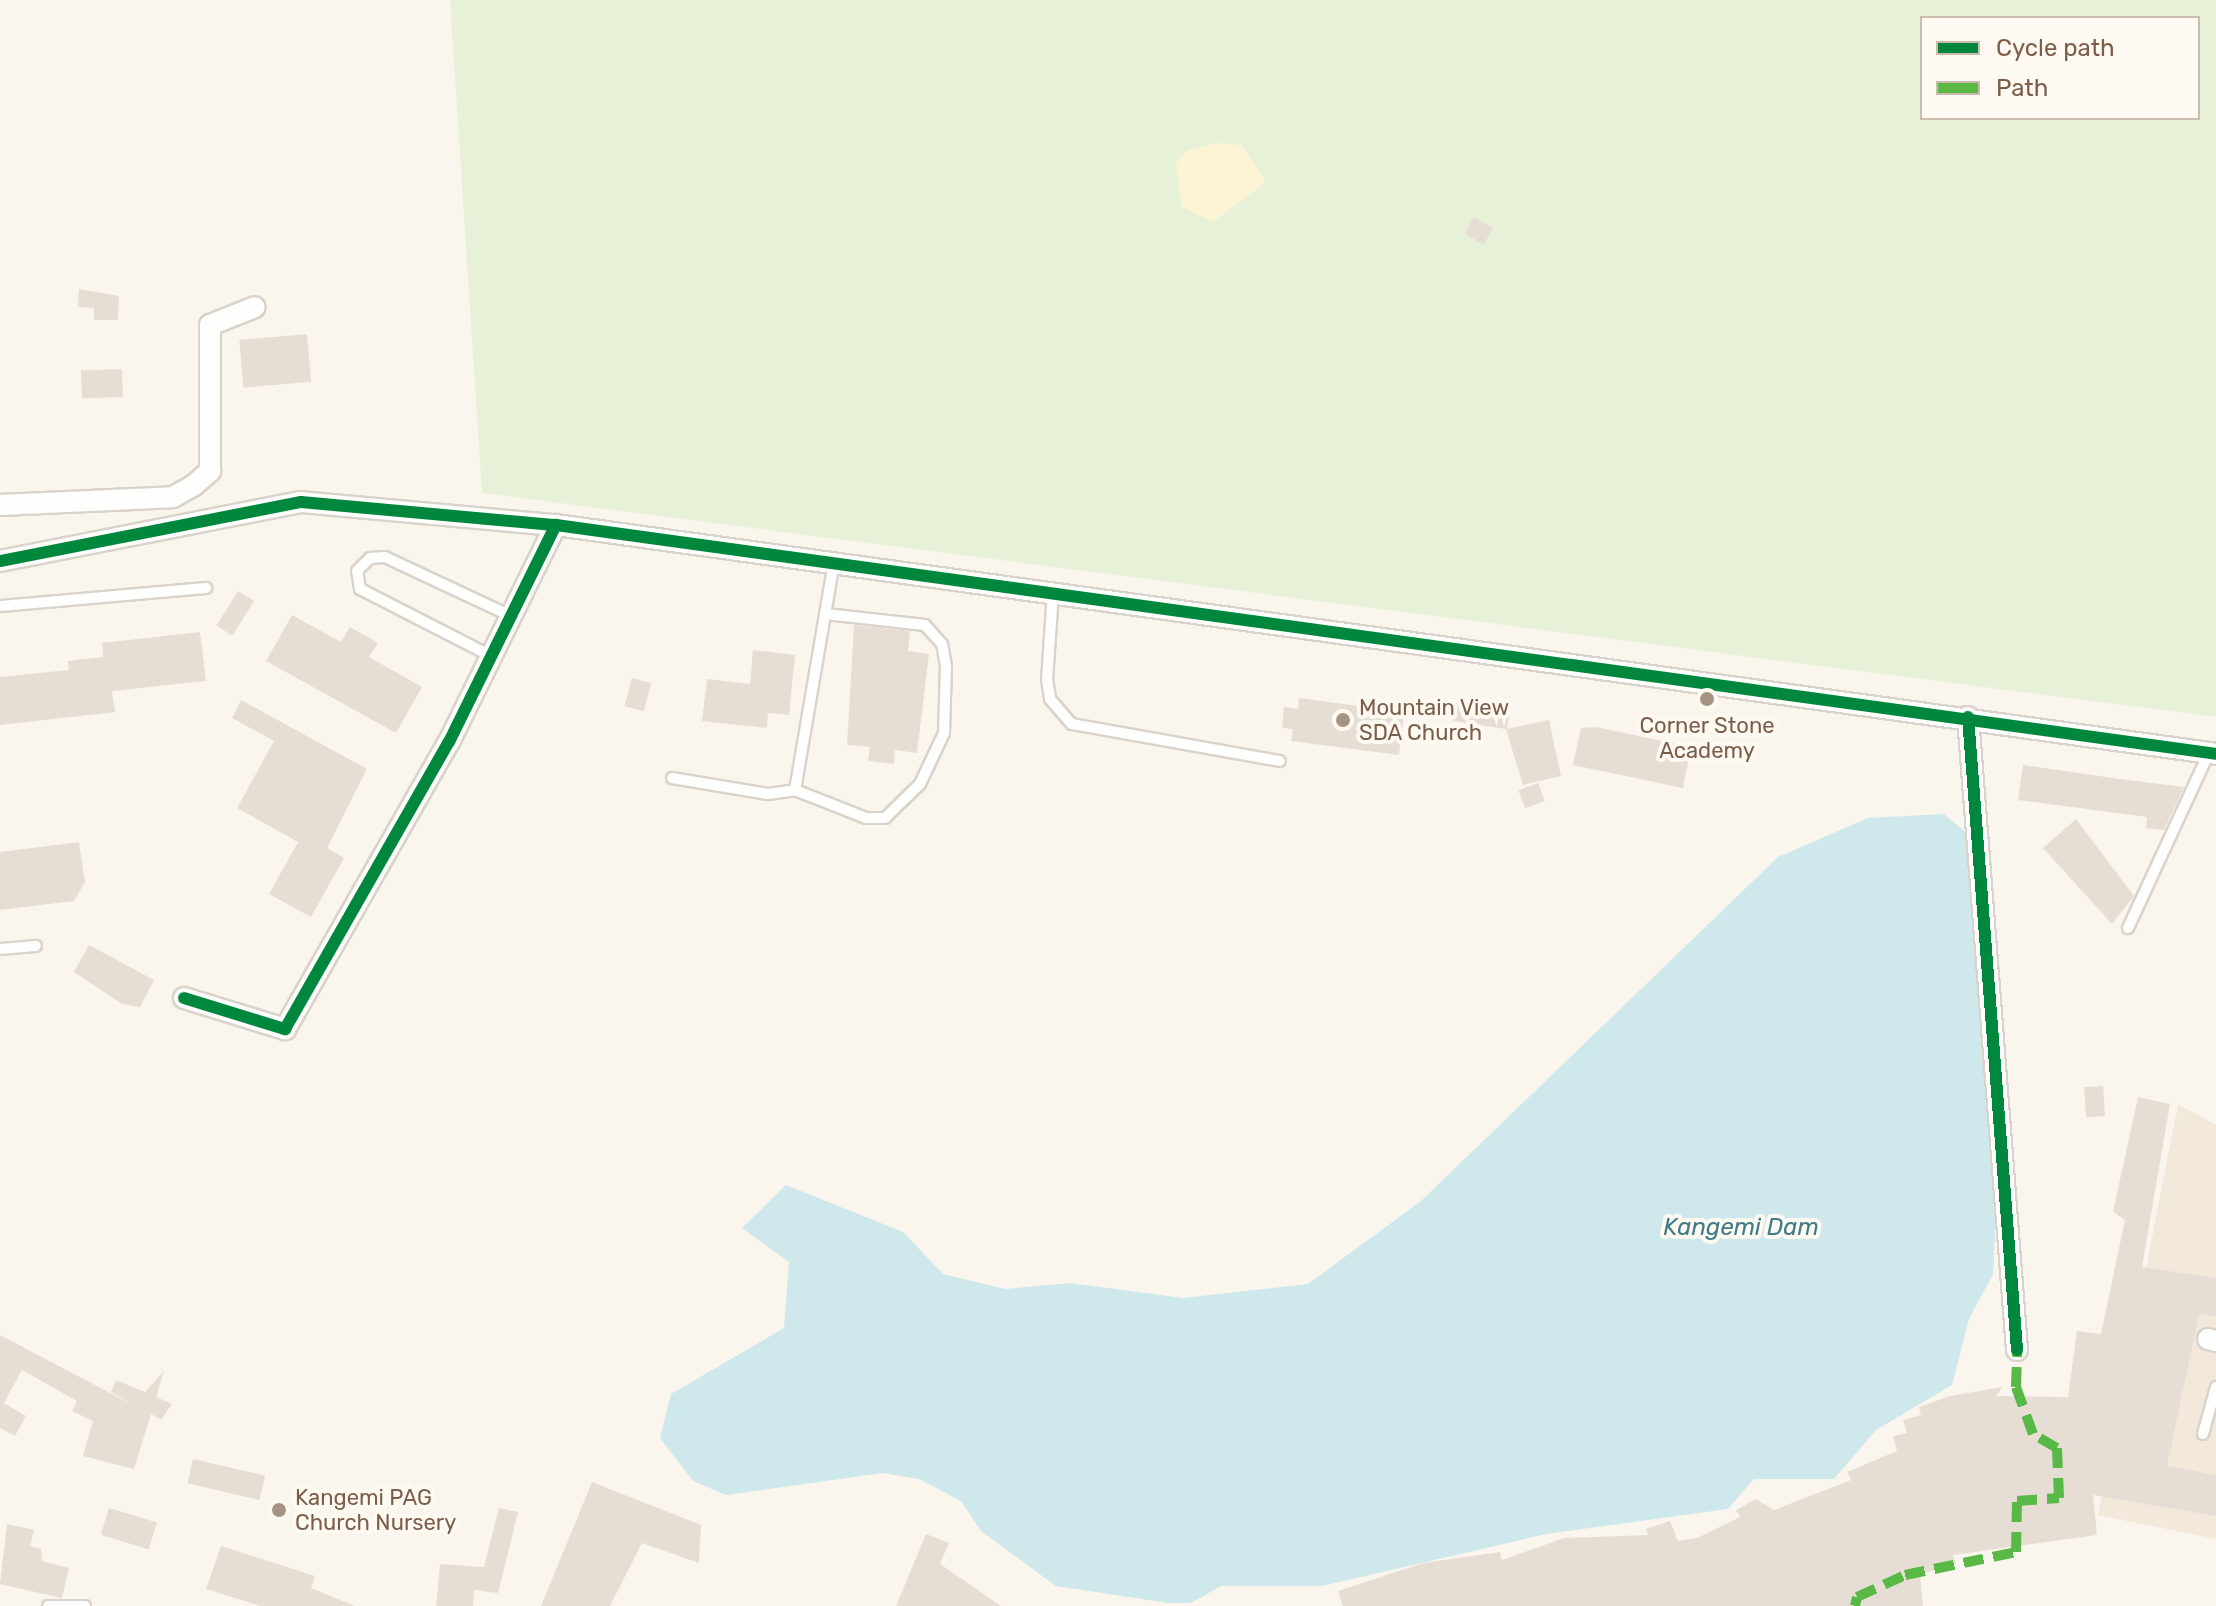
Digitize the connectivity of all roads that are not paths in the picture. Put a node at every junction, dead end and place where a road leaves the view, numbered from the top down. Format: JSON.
{"nodes":[{"id":1,"x":255,"y":307,"type":"dead end"},
{"id":2,"x":0,"y":505,"type":"edge"},
{"id":3,"x":556,"y":525,"type":"junction"},
{"id":4,"x":0,"y":561,"type":"edge"},
{"id":5,"x":834,"y":563,"type":"junction"},
{"id":6,"x":206,"y":588,"type":"dead end"},
{"id":7,"x":1053,"y":592,"type":"junction"},
{"id":8,"x":0,"y":606,"type":"edge"},
{"id":9,"x":826,"y":614,"type":"junction"},
{"id":10,"x":513,"y":617,"type":"junction"},
{"id":11,"x":493,"y":657,"type":"junction"},
{"id":12,"x":1968,"y":717,"type":"junction"},
{"id":13,"x":2212,"y":753,"type":"edge"},
{"id":14,"x":1280,"y":761,"type":"dead end"},
{"id":15,"x":672,"y":778,"type":"dead end"},
{"id":16,"x":795,"y":790,"type":"junction"},
{"id":17,"x":2128,"y":928,"type":"dead end"},
{"id":18,"x":36,"y":946,"type":"dead end"},
{"id":19,"x":0,"y":949,"type":"edge"},
{"id":20,"x":184,"y":998,"type":"dead end"},
{"id":21,"x":2017,"y":1350,"type":"dead end"},
{"id":22,"x":2216,"y":1387,"type":"edge"},
{"id":23,"x":2203,"y":1434,"type":"dead end"},
{"id":24,"x":48,"y":1606,"type":"edge"},
{"id":25,"x":85,"y":1606,"type":"edge"}],
"edges":[{"from":1,"to":2,"type":"street"},
{"from":3,"to":4,"type":"street"},
{"from":3,"to":5,"type":"street"},
{"from":3,"to":10,"type":"street"},
{"from":5,"to":7,"type":"street"},
{"from":5,"to":9,"type":"lane"},
{"from":6,"to":8,"type":"lane"},
{"from":7,"to":12,"type":"street"},
{"from":7,"to":14,"type":"lane"},
{"from":9,"to":16,"type":"lane"},
{"from":9,"to":16,"type":"lane"},
{"from":10,"to":11,"type":"street"},
{"from":10,"to":11,"type":"lane"},
{"from":11,"to":20,"type":"street"},
{"from":12,"to":13,"type":"street"},
{"from":12,"to":21,"type":"street"},
{"from":13,"to":17,"type":"lane"},
{"from":15,"to":16,"type":"lane"},
{"from":18,"to":19,"type":"lane"},
{"from":22,"to":23,"type":"lane"},
{"from":24,"to":25,"type":"lane"}]}
